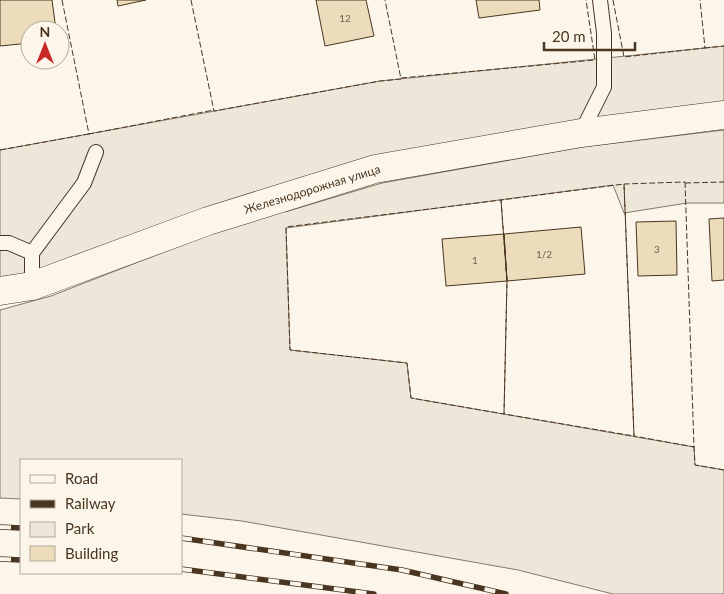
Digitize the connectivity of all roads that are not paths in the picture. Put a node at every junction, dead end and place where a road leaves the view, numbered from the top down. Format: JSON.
{"nodes":[{"id":1,"x":600,"y":0,"type":"edge"},
{"id":2,"x":724,"y":115,"type":"edge"},
{"id":3,"x":581,"y":133,"type":"junction"},
{"id":4,"x":96,"y":152,"type":"dead end"},
{"id":5,"x":0,"y":244,"type":"edge"},
{"id":6,"x":32,"y":253,"type":"junction"},
{"id":7,"x":32,"y":286,"type":"junction"},
{"id":8,"x":0,"y":291,"type":"edge"}],
"edges":[{"from":1,"to":3,"type":"lane"},
{"from":2,"to":3,"type":"street","name":"Железнодорожная улица"},
{"from":3,"to":7,"type":"street","name":"Железнодорожная улица"},
{"from":4,"to":6,"type":"lane"},
{"from":5,"to":6,"type":"lane"},
{"from":6,"to":7,"type":"lane"},
{"from":7,"to":8,"type":"street","name":"Железнодорожная улица"}]}
